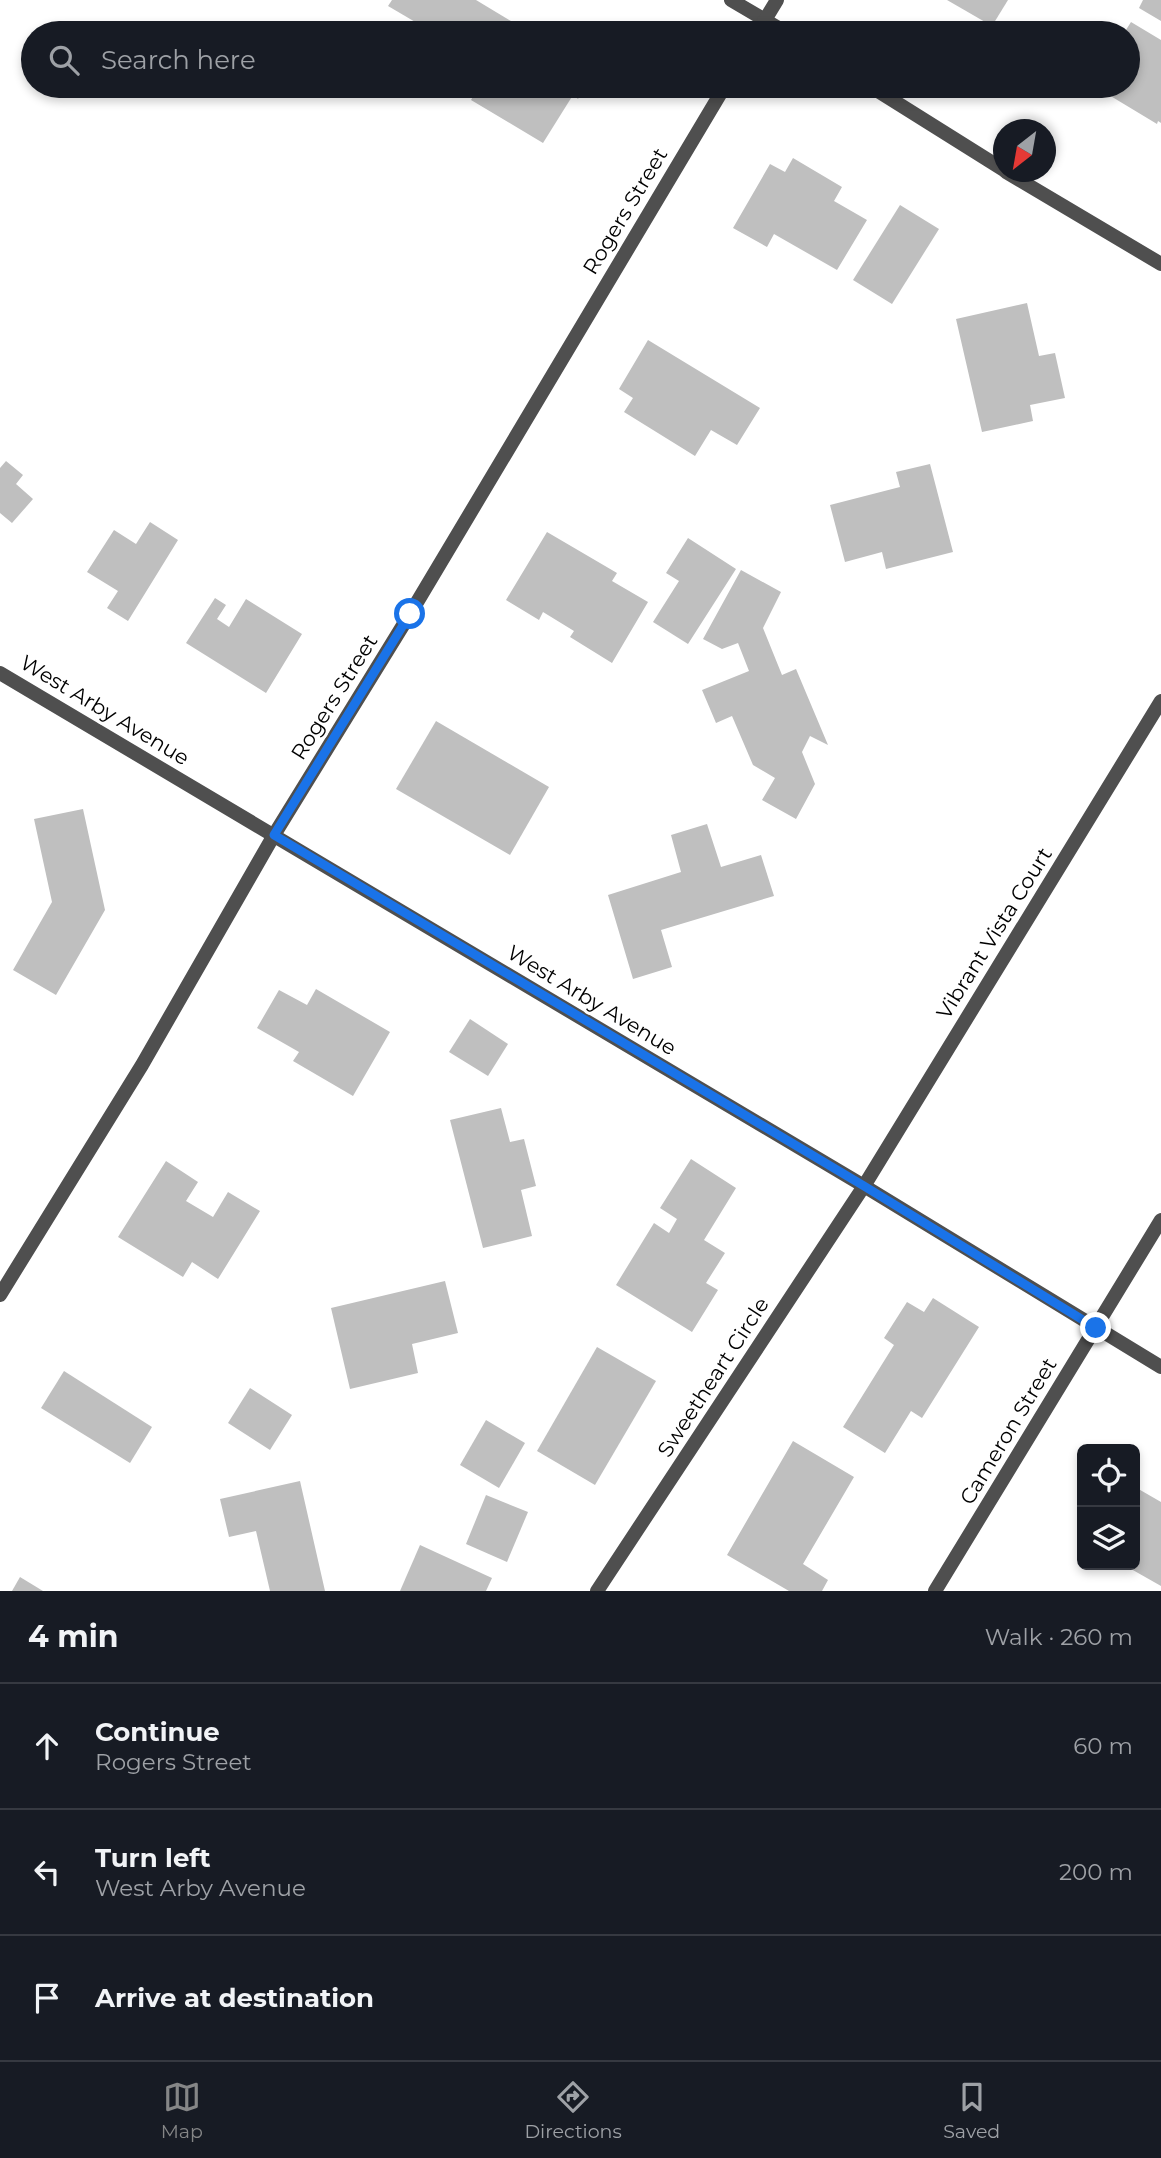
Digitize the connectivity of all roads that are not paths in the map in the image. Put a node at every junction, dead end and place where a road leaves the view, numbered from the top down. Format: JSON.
{"nodes":[{"id":1,"x":731,"y":0,"type":"edge"},
{"id":2,"x":777,"y":0,"type":"edge"},
{"id":3,"x":765,"y":19,"type":"junction"},
{"id":4,"x":768,"y":21,"type":"edge"},
{"id":5,"x":718,"y":98,"type":"edge"},
{"id":6,"x":889,"y":98,"type":"edge"},
{"id":7,"x":993,"y":163,"type":"edge"},
{"id":8,"x":1023,"y":182,"type":"edge"},
{"id":9,"x":1161,"y":264,"type":"edge"},
{"id":10,"x":0,"y":673,"type":"edge"},
{"id":11,"x":1161,"y":701,"type":"edge"},
{"id":12,"x":274,"y":835,"type":"junction"},
{"id":13,"x":864,"y":1186,"type":"junction"},
{"id":14,"x":1161,"y":1220,"type":"edge"},
{"id":15,"x":0,"y":1294,"type":"edge"},
{"id":16,"x":1096,"y":1328,"type":"junction"},
{"id":17,"x":1161,"y":1367,"type":"edge"},
{"id":18,"x":597,"y":1591,"type":"edge"},
{"id":19,"x":935,"y":1591,"type":"edge"}],
"edges":[{"from":1,"to":3,"type":"street"},
{"from":2,"to":3,"type":"street"},
{"from":3,"to":4,"type":"street"},
{"from":5,"to":12,"type":"street","name":"Rogers Street"},
{"from":6,"to":7,"type":"street"},
{"from":8,"to":9,"type":"street"},
{"from":10,"to":12,"type":"street","name":"West Arby Avenue"},
{"from":11,"to":13,"type":"street","name":"Vibrant Vista Court"},
{"from":12,"to":13,"type":"street","name":"West Arby Avenue"},
{"from":12,"to":15,"type":"street","name":"Rogers Street"},
{"from":13,"to":16,"type":"street","name":"West Arby Avenue"},
{"from":13,"to":18,"type":"street","name":"Sweetheart Circle"},
{"from":14,"to":16,"type":"street","name":"Cameron Street"},
{"from":16,"to":17,"type":"street","name":"West Arby Avenue"},
{"from":16,"to":19,"type":"street","name":"Cameron Street"}]}
